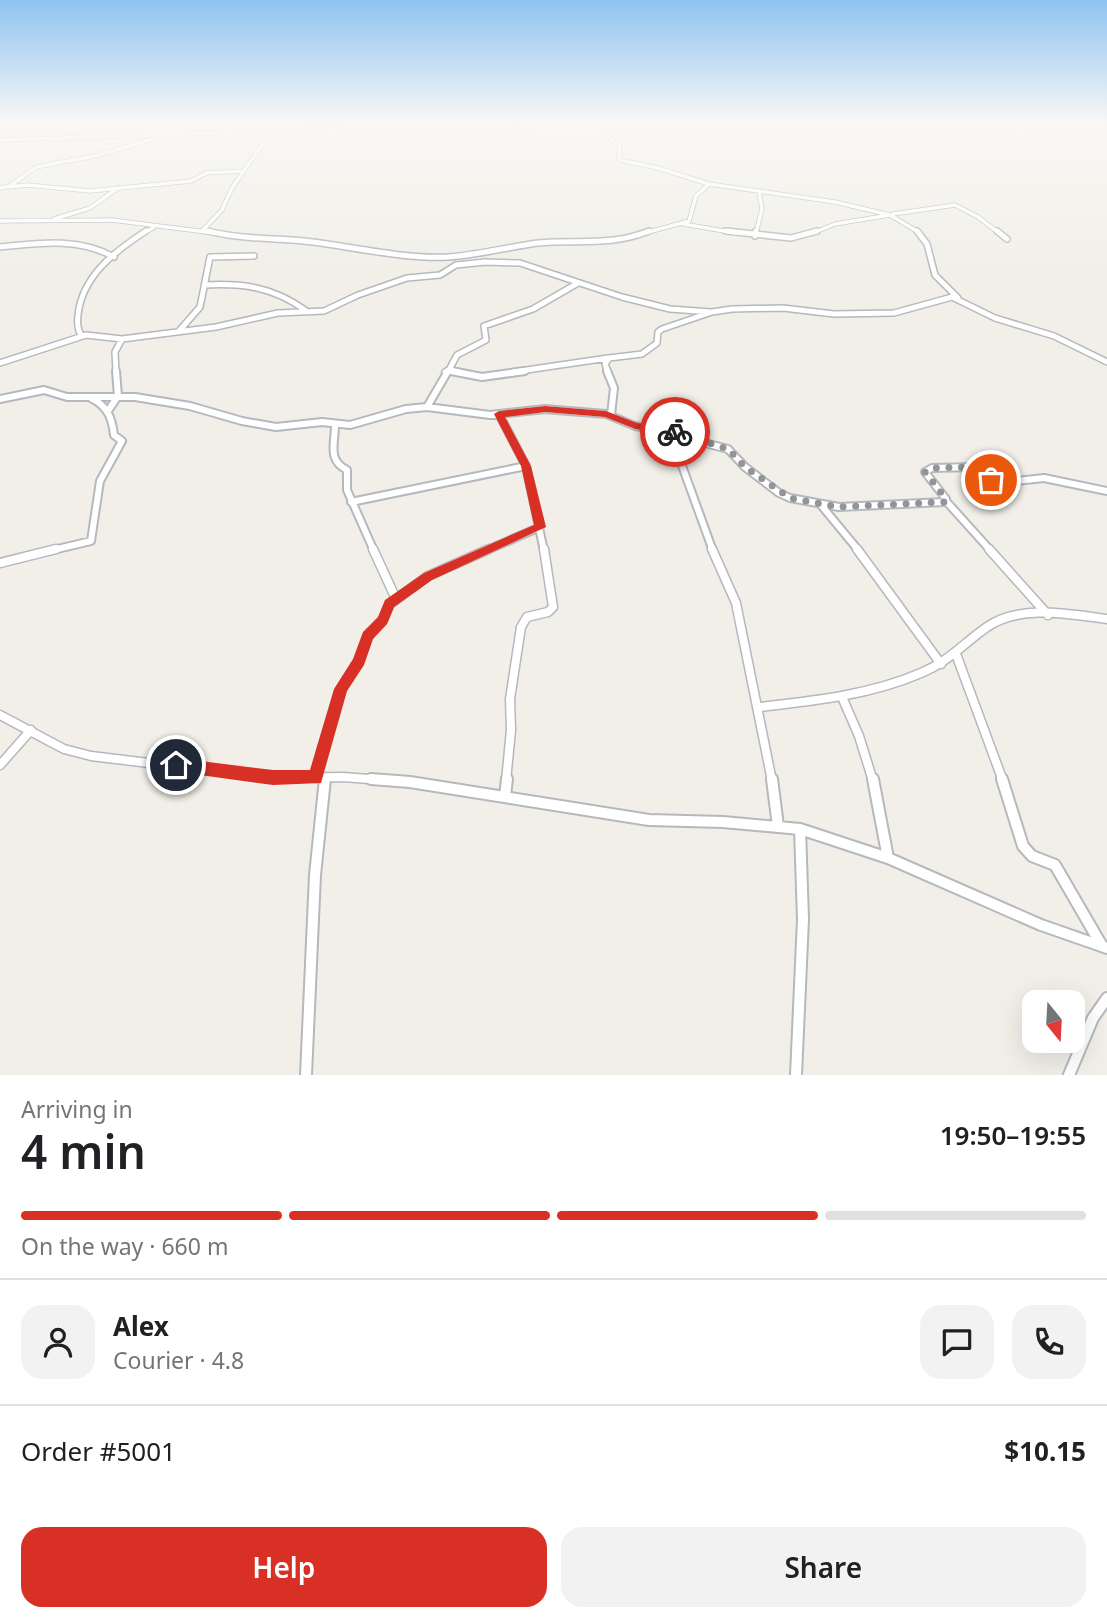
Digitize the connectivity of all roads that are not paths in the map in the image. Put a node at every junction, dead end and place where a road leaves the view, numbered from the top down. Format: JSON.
{"nodes":[{"id":1,"x":26,"y":174,"type":"edge"},
{"id":2,"x":204,"y":174,"type":"edge"},
{"id":3,"x":241,"y":174,"type":"edge"},
{"id":4,"x":673,"y":174,"type":"edge"},
{"id":5,"x":709,"y":184,"type":"junction"},
{"id":6,"x":9,"y":187,"type":"junction"},
{"id":7,"x":0,"y":188,"type":"edge"},
{"id":8,"x":119,"y":188,"type":"junction"},
{"id":9,"x":759,"y":192,"type":"junction"},
{"id":10,"x":888,"y":214,"type":"junction"},
{"id":11,"x":46,"y":220,"type":"junction"},
{"id":12,"x":0,"y":221,"type":"edge"},
{"id":13,"x":682,"y":223,"type":"junction"},
{"id":14,"x":160,"y":226,"type":"junction"},
{"id":15,"x":203,"y":230,"type":"junction"},
{"id":16,"x":755,"y":236,"type":"junction"},
{"id":17,"x":1007,"y":239,"type":"dead end"},
{"id":18,"x":0,"y":247,"type":"edge"},
{"id":19,"x":254,"y":256,"type":"dead end"},
{"id":20,"x":114,"y":257,"type":"junction"},
{"id":21,"x":447,"y":257,"type":"junction"},
{"id":22,"x":485,"y":262,"type":"junction"},
{"id":23,"x":578,"y":283,"type":"junction"},
{"id":24,"x":205,"y":285,"type":"junction"},
{"id":25,"x":958,"y":298,"type":"junction"},
{"id":26,"x":306,"y":311,"type":"junction"},
{"id":27,"x":712,"y":312,"type":"junction"},
{"id":28,"x":179,"y":332,"type":"junction"},
{"id":29,"x":82,"y":337,"type":"junction"},
{"id":30,"x":122,"y":338,"type":"junction"},
{"id":31,"x":609,"y":358,"type":"junction"},
{"id":32,"x":1107,"y":362,"type":"edge"},
{"id":33,"x":0,"y":363,"type":"edge"},
{"id":34,"x":449,"y":370,"type":"junction"},
{"id":35,"x":87,"y":396,"type":"junction"},
{"id":36,"x":118,"y":396,"type":"junction"},
{"id":37,"x":0,"y":399,"type":"edge"},
{"id":38,"x":427,"y":407,"type":"junction"},
{"id":39,"x":108,"y":411,"type":"junction"},
{"id":40,"x":499,"y":414,"type":"junction"},
{"id":41,"x":611,"y":415,"type":"junction"},
{"id":42,"x":335,"y":425,"type":"junction"},
{"id":43,"x":680,"y":432,"type":"junction"},
{"id":44,"x":526,"y":466,"type":"junction"},
{"id":45,"x":1107,"y":491,"type":"edge"},
{"id":46,"x":946,"y":501,"type":"junction"},
{"id":47,"x":351,"y":502,"type":"junction"},
{"id":48,"x":821,"y":505,"type":"junction"},
{"id":49,"x":540,"y":527,"type":"junction"},
{"id":50,"x":0,"y":563,"type":"edge"},
{"id":51,"x":396,"y":599,"type":"junction"},
{"id":52,"x":1048,"y":614,"type":"junction"},
{"id":53,"x":1107,"y":619,"type":"edge"},
{"id":54,"x":956,"y":654,"type":"junction"},
{"id":55,"x":941,"y":664,"type":"junction"},
{"id":56,"x":842,"y":697,"type":"junction"},
{"id":57,"x":759,"y":707,"type":"junction"},
{"id":58,"x":0,"y":715,"type":"edge"},
{"id":59,"x":31,"y":730,"type":"junction"},
{"id":60,"x":0,"y":765,"type":"edge"},
{"id":61,"x":321,"y":778,"type":"junction"},
{"id":62,"x":505,"y":796,"type":"junction"},
{"id":63,"x":778,"y":826,"type":"junction"},
{"id":64,"x":800,"y":830,"type":"junction"},
{"id":65,"x":888,"y":858,"type":"junction"},
{"id":66,"x":1105,"y":948,"type":"edge"},
{"id":67,"x":1107,"y":998,"type":"edge"},
{"id":68,"x":306,"y":1075,"type":"edge"},
{"id":69,"x":796,"y":1075,"type":"edge"},
{"id":70,"x":1069,"y":1075,"type":"edge"}],
"edges":[{"from":1,"to":6,"type":"street"},
{"from":2,"to":8,"type":"street"},
{"from":3,"to":15,"type":"street"},
{"from":4,"to":5,"type":"street"},
{"from":5,"to":9,"type":"street"},
{"from":5,"to":13,"type":"street"},
{"from":6,"to":7,"type":"street"},
{"from":6,"to":8,"type":"street"},
{"from":8,"to":11,"type":"street"},
{"from":9,"to":10,"type":"street"},
{"from":9,"to":16,"type":"street"},
{"from":10,"to":16,"type":"street"},
{"from":10,"to":17,"type":"street"},
{"from":10,"to":25,"type":"street"},
{"from":11,"to":12,"type":"street"},
{"from":11,"to":14,"type":"street"},
{"from":13,"to":16,"type":"street"},
{"from":13,"to":21,"type":"street"},
{"from":14,"to":15,"type":"street"},
{"from":14,"to":20,"type":"street"},
{"from":15,"to":21,"type":"street"},
{"from":18,"to":20,"type":"street"},
{"from":19,"to":24,"type":"street"},
{"from":20,"to":29,"type":"street"},
{"from":21,"to":22,"type":"street"},
{"from":22,"to":23,"type":"street"},
{"from":22,"to":26,"type":"street"},
{"from":23,"to":27,"type":"street"},
{"from":23,"to":34,"type":"street"},
{"from":24,"to":26,"type":"street"},
{"from":24,"to":28,"type":"street"},
{"from":25,"to":27,"type":"street"},
{"from":25,"to":32,"type":"street"},
{"from":26,"to":28,"type":"street"},
{"from":27,"to":31,"type":"street"},
{"from":28,"to":30,"type":"street"},
{"from":29,"to":30,"type":"street"},
{"from":29,"to":33,"type":"street"},
{"from":30,"to":36,"type":"street"},
{"from":31,"to":34,"type":"street"},
{"from":31,"to":41,"type":"street"},
{"from":34,"to":38,"type":"street"},
{"from":35,"to":36,"type":"street"},
{"from":35,"to":37,"type":"street"},
{"from":35,"to":39,"type":"street"},
{"from":36,"to":39,"type":"street"},
{"from":36,"to":42,"type":"street"},
{"from":38,"to":40,"type":"street"},
{"from":38,"to":42,"type":"street"},
{"from":39,"to":50,"type":"street"},
{"from":40,"to":41,"type":"street"},
{"from":40,"to":44,"type":"street"},
{"from":41,"to":43,"type":"street"},
{"from":42,"to":47,"type":"street"},
{"from":43,"to":48,"type":"street"},
{"from":43,"to":57,"type":"street"},
{"from":44,"to":47,"type":"street"},
{"from":44,"to":49,"type":"street"},
{"from":45,"to":46,"type":"street"},
{"from":46,"to":48,"type":"street"},
{"from":46,"to":52,"type":"street"},
{"from":47,"to":51,"type":"street"},
{"from":48,"to":55,"type":"street"},
{"from":49,"to":51,"type":"street"},
{"from":49,"to":62,"type":"street"},
{"from":51,"to":61,"type":"street"},
{"from":52,"to":53,"type":"street"},
{"from":52,"to":54,"type":"street"},
{"from":54,"to":55,"type":"street"},
{"from":54,"to":66,"type":"street"},
{"from":55,"to":56,"type":"street"},
{"from":56,"to":57,"type":"street"},
{"from":56,"to":65,"type":"street"},
{"from":57,"to":63,"type":"street"},
{"from":58,"to":59,"type":"street"},
{"from":59,"to":60,"type":"street"},
{"from":59,"to":61,"type":"street"},
{"from":61,"to":62,"type":"street"},
{"from":61,"to":68,"type":"street"},
{"from":62,"to":63,"type":"street"},
{"from":63,"to":64,"type":"street"},
{"from":64,"to":65,"type":"street"},
{"from":64,"to":69,"type":"street"},
{"from":65,"to":66,"type":"street"},
{"from":67,"to":70,"type":"street"}]}
